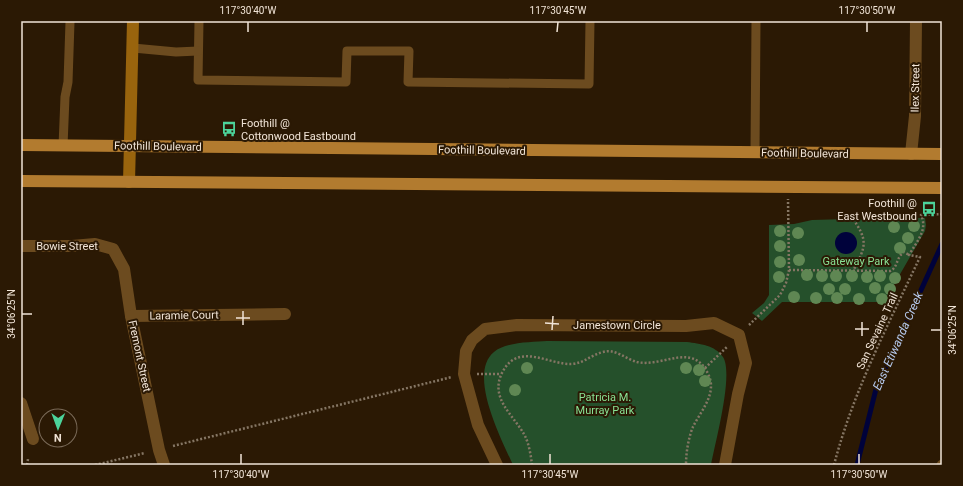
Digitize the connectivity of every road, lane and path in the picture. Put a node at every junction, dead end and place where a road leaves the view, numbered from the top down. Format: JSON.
{"nodes":[{"id":1,"x":133,"y":21,"type":"edge"},
{"id":2,"x":199,"y":21,"type":"edge"},
{"id":3,"x":590,"y":21,"type":"edge"},
{"id":4,"x":756,"y":21,"type":"edge"},
{"id":5,"x":916,"y":21,"type":"edge"},
{"id":6,"x":70,"y":22,"type":"edge"},
{"id":7,"x":133,"y":48,"type":"junction"},
{"id":8,"x":198,"y":51,"type":"junction"},
{"id":9,"x":21,"y":145,"type":"edge"},
{"id":10,"x":63,"y":146,"type":"junction"},
{"id":11,"x":130,"y":146,"type":"junction"},
{"id":12,"x":754,"y":152,"type":"junction"},
{"id":13,"x":911,"y":154,"type":"junction"},
{"id":14,"x":942,"y":154,"type":"edge"},
{"id":15,"x":21,"y":181,"type":"edge"},
{"id":16,"x":129,"y":182,"type":"junction"},
{"id":17,"x":788,"y":187,"type":"junction"},
{"id":18,"x":942,"y":188,"type":"edge"},
{"id":19,"x":942,"y":214,"type":"edge"},
{"id":20,"x":851,"y":216,"type":"dead end"},
{"id":21,"x":21,"y":246,"type":"edge"},
{"id":22,"x":113,"y":250,"type":"joint"},
{"id":23,"x":909,"y":254,"type":"junction"},
{"id":24,"x":789,"y":270,"type":"junction"},
{"id":25,"x":853,"y":271,"type":"junction"},
{"id":26,"x":285,"y":314,"type":"dead end"},
{"id":27,"x":131,"y":316,"type":"junction"},
{"id":28,"x":755,"y":319,"type":"dead end"},
{"id":29,"x":444,"y":379,"type":"dead end"},
{"id":30,"x":21,"y":403,"type":"edge"},
{"id":31,"x":32,"y":439,"type":"dead end"},
{"id":32,"x":173,"y":446,"type":"dead end"},
{"id":33,"x":145,"y":453,"type":"dead end"},
{"id":34,"x":28,"y":459,"type":"dead end"},
{"id":35,"x":27,"y":465,"type":"edge"},
{"id":36,"x":95,"y":465,"type":"edge"},
{"id":37,"x":164,"y":465,"type":"edge"},
{"id":38,"x":497,"y":465,"type":"edge"},
{"id":39,"x":532,"y":465,"type":"edge"},
{"id":40,"x":686,"y":465,"type":"edge"},
{"id":41,"x":725,"y":465,"type":"edge"},
{"id":42,"x":834,"y":465,"type":"edge"}],
"edges":[{"from":1,"to":7,"type":"street"},
{"from":2,"to":8,"type":"lane"},
{"from":3,"to":8,"type":"lane"},
{"from":4,"to":12,"type":"lane"},
{"from":5,"to":13,"type":"street","name":"Ilex Street"},
{"from":6,"to":10,"type":"lane"},
{"from":7,"to":8,"type":"lane"},
{"from":7,"to":11,"type":"street"},
{"from":9,"to":10,"type":"main road","name":"Foothill Boulevard"},
{"from":10,"to":11,"type":"main road","name":"Foothill Boulevard"},
{"from":11,"to":12,"type":"main road","name":"Foothill Boulevard"},
{"from":11,"to":16,"type":"street"},
{"from":12,"to":13,"type":"main road","name":"Foothill Boulevard"},
{"from":13,"to":14,"type":"main road","name":"Foothill Boulevard"},
{"from":15,"to":16,"type":"main road"},
{"from":16,"to":17,"type":"main road"},
{"from":17,"to":18,"type":"main road"},
{"from":17,"to":24,"type":"path"},
{"from":19,"to":23,"type":"path"},
{"from":20,"to":25,"type":"path"},
{"from":21,"to":22,"type":"street","name":"Bowie Street"},
{"from":22,"to":27,"type":"street","name":"Fremont Street"},
{"from":23,"to":25,"type":"path"},
{"from":23,"to":42,"type":"path","name":"San Sevaine Trail"},
{"from":24,"to":25,"type":"path"},
{"from":24,"to":28,"type":"path"},
{"from":26,"to":27,"type":"street","name":"Laramie Court"},
{"from":27,"to":37,"type":"street","name":"Fremont Street"},
{"from":29,"to":32,"type":"path"},
{"from":30,"to":31,"type":"street"},
{"from":33,"to":36,"type":"path"},
{"from":34,"to":35,"type":"path"},
{"from":38,"to":41,"type":"street","name":"Jamestown Circle"},
{"from":39,"to":40,"type":"path"}]}
